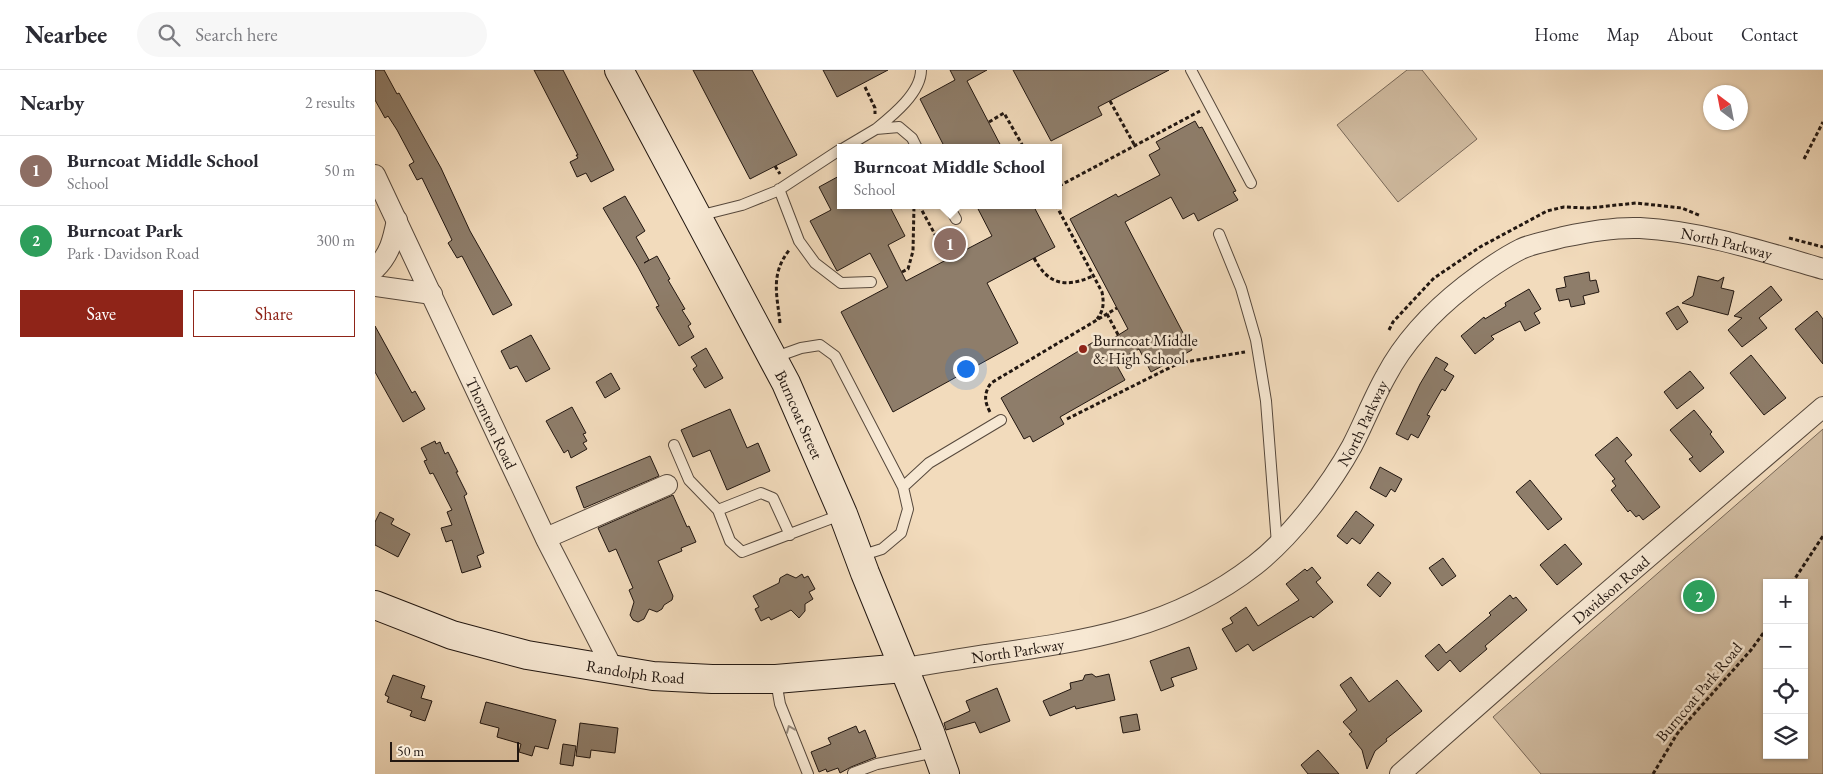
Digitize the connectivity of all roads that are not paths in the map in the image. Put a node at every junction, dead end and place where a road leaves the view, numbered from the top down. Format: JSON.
{"nodes":[{"id":1,"x":619,"y":70,"type":"edge"},
{"id":2,"x":921,"y":70,"type":"edge"},
{"id":3,"x":1191,"y":70,"type":"edge"},
{"id":4,"x":873,"y":125,"type":"junction"},
{"id":5,"x":849,"y":144,"type":"edge"},
{"id":6,"x":915,"y":144,"type":"edge"},
{"id":7,"x":837,"y":152,"type":"edge"},
{"id":8,"x":375,"y":175,"type":"edge"},
{"id":9,"x":1251,"y":183,"type":"dead end"},
{"id":10,"x":777,"y":184,"type":"junction"},
{"id":11,"x":950,"y":209,"type":"edge"},
{"id":12,"x":697,"y":216,"type":"junction"},
{"id":13,"x":956,"y":219,"type":"dead end"},
{"id":14,"x":397,"y":220,"type":"junction"},
{"id":15,"x":1219,"y":234,"type":"dead end"},
{"id":16,"x":375,"y":269,"type":"edge"},
{"id":17,"x":1823,"y":269,"type":"edge"},
{"id":18,"x":871,"y":282,"type":"dead end"},
{"id":19,"x":375,"y":286,"type":"edge"},
{"id":20,"x":432,"y":294,"type":"junction"},
{"id":21,"x":773,"y":358,"type":"junction"},
{"id":22,"x":1823,"y":407,"type":"edge"},
{"id":23,"x":999,"y":422,"type":"road end"},
{"id":24,"x":674,"y":445,"type":"dead end"},
{"id":25,"x":667,"y":485,"type":"dead end"},
{"id":26,"x":903,"y":487,"type":"junction"},
{"id":27,"x":718,"y":510,"type":"junction"},
{"id":28,"x":843,"y":514,"type":"junction"},
{"id":29,"x":790,"y":535,"type":"junction"},
{"id":30,"x":546,"y":538,"type":"junction"},
{"id":31,"x":1277,"y":545,"type":"junction"},
{"id":32,"x":859,"y":557,"type":"junction"},
{"id":33,"x":375,"y":605,"type":"edge"},
{"id":34,"x":904,"y":668,"type":"junction"},
{"id":35,"x":613,"y":669,"type":"junction"},
{"id":36,"x":776,"y":679,"type":"junction"},
{"id":37,"x":941,"y":763,"type":"edge"},
{"id":38,"x":853,"y":773,"type":"dead end"},
{"id":39,"x":808,"y":774,"type":"edge"},
{"id":40,"x":1400,"y":774,"type":"edge"}],
"edges":[{"from":1,"to":12,"type":"main road","name":"Burncoat Street"},
{"from":2,"to":4,"type":"lane"},
{"from":3,"to":9,"type":"lane"},
{"from":4,"to":5,"type":"lane"},
{"from":4,"to":6,"type":"lane"},
{"from":7,"to":10,"type":"lane"},
{"from":8,"to":14,"type":"street","name":"Thornton Road"},
{"from":10,"to":12,"type":"lane"},
{"from":10,"to":18,"type":"lane"},
{"from":11,"to":13,"type":"lane"},
{"from":12,"to":21,"type":"main road","name":"Burncoat Street"},
{"from":14,"to":16,"type":"street"},
{"from":14,"to":20,"type":"street","name":"Thornton Road"},
{"from":15,"to":31,"type":"lane"},
{"from":17,"to":31,"type":"street","name":"North Parkway"},
{"from":19,"to":20,"type":"street"},
{"from":20,"to":30,"type":"street","name":"Thornton Road"},
{"from":21,"to":26,"type":"lane"},
{"from":21,"to":28,"type":"main road","name":"Burncoat Street"},
{"from":22,"to":40,"type":"street","name":"Davidson Road"},
{"from":23,"to":26,"type":"lane"},
{"from":24,"to":27,"type":"lane"},
{"from":25,"to":30,"type":"street"},
{"from":26,"to":32,"type":"lane"},
{"from":27,"to":29,"type":"lane"},
{"from":27,"to":29,"type":"lane"},
{"from":28,"to":29,"type":"lane"},
{"from":28,"to":32,"type":"main road","name":"Burncoat Street"},
{"from":30,"to":35,"type":"street","name":"Thornton Road"},
{"from":31,"to":34,"type":"street","name":"North Parkway"},
{"from":32,"to":34,"type":"main road","name":"Burncoat Street"},
{"from":33,"to":35,"type":"main road","name":"Randolph Road"},
{"from":34,"to":36,"type":"main road","name":"Randolph Road"},
{"from":34,"to":37,"type":"main road","name":"Burncoat Street"},
{"from":35,"to":36,"type":"main road","name":"Randolph Road"},
{"from":39,"to":36,"type":"lane","one_way":true},
{"from":37,"to":38,"type":"lane"}]}
